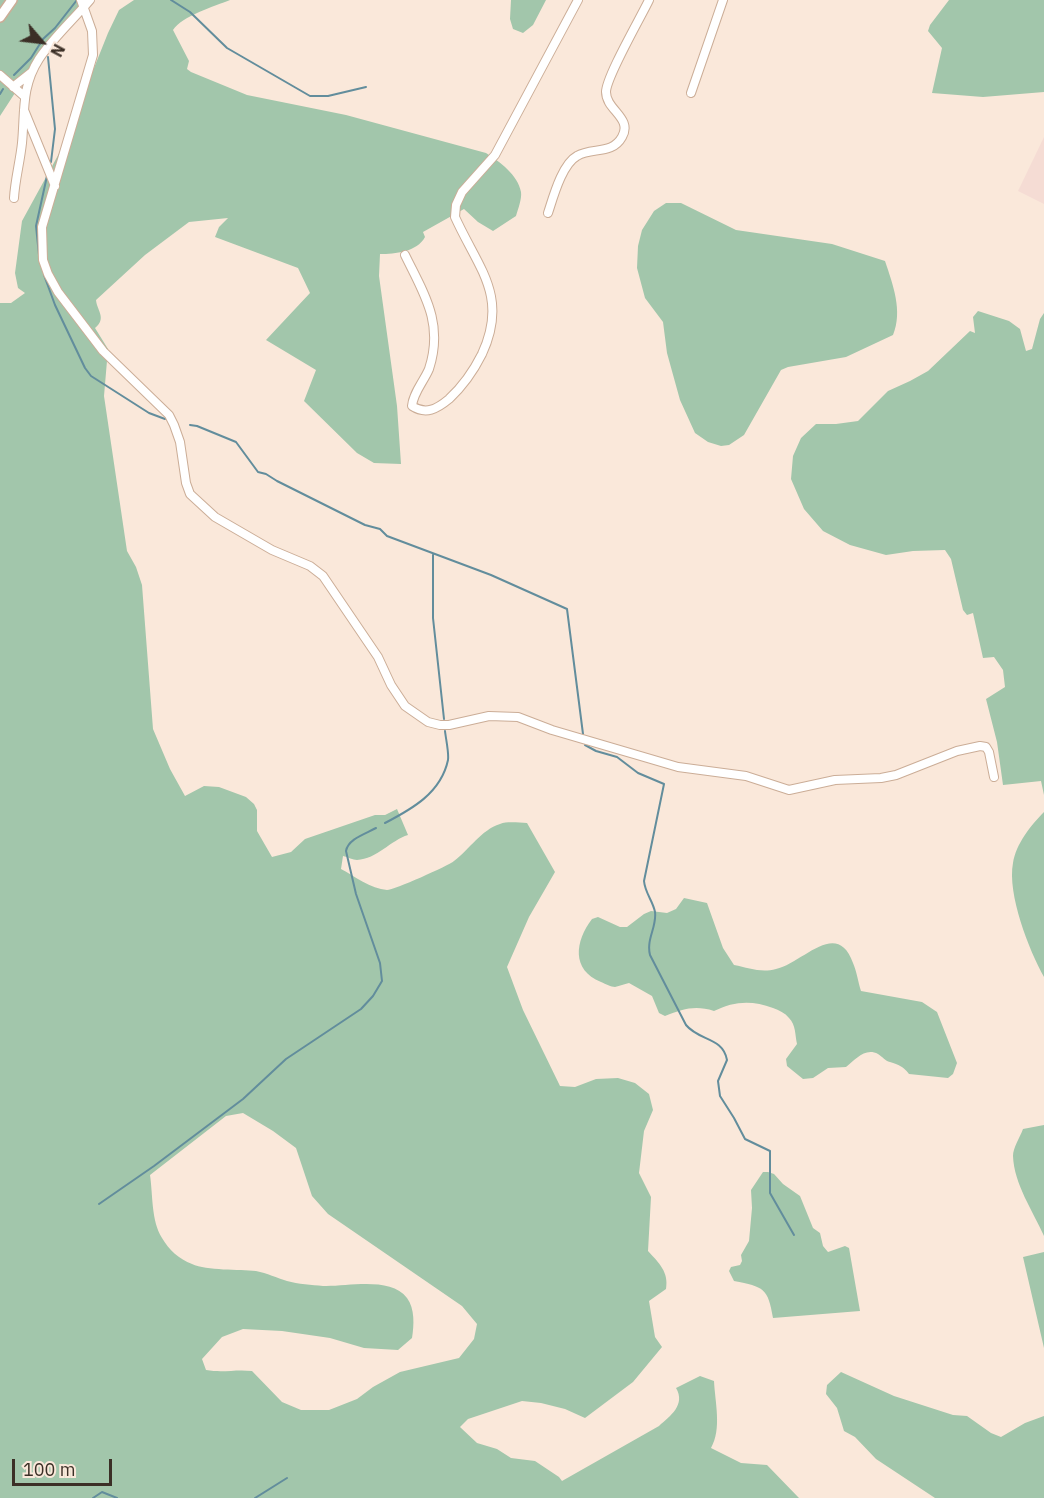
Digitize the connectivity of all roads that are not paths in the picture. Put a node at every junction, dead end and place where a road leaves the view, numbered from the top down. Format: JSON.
{"nodes":[{"id":1,"x":12,"y":0,"type":"edge"},
{"id":2,"x":90,"y":0,"type":"edge"},
{"id":3,"x":578,"y":0,"type":"edge"},
{"id":4,"x":649,"y":0,"type":"edge"},
{"id":5,"x":723,"y":0,"type":"edge"},
{"id":6,"x":82,"y":4,"type":"edge"},
{"id":7,"x":0,"y":17,"type":"edge"},
{"id":8,"x":33,"y":71,"type":"junction"},
{"id":9,"x":0,"y":75,"type":"edge"},
{"id":10,"x":13,"y":87,"type":"junction"},
{"id":11,"x":691,"y":93,"type":"dead end"},
{"id":12,"x":24,"y":96,"type":"junction"},
{"id":13,"x":23,"y":108,"type":"junction"},
{"id":14,"x":55,"y":186,"type":"junction"},
{"id":15,"x":14,"y":198,"type":"dead end"},
{"id":16,"x":548,"y":213,"type":"dead end"},
{"id":17,"x":405,"y":255,"type":"dead end"},
{"id":18,"x":994,"y":777,"type":"dead end"}],
"edges":[{"from":1,"to":7,"type":"street"},
{"from":2,"to":6,"type":"street"},
{"from":3,"to":17,"type":"street"},
{"from":4,"to":16,"type":"street"},
{"from":5,"to":11,"type":"street"},
{"from":6,"to":8,"type":"street"},
{"from":6,"to":14,"type":"street"},
{"from":8,"to":10,"type":"street"},
{"from":8,"to":12,"type":"street"},
{"from":9,"to":10,"type":"street"},
{"from":10,"to":12,"type":"street"},
{"from":12,"to":13,"type":"street"},
{"from":13,"to":14,"type":"street"},
{"from":13,"to":15,"type":"street"},
{"from":14,"to":18,"type":"street"}]}
